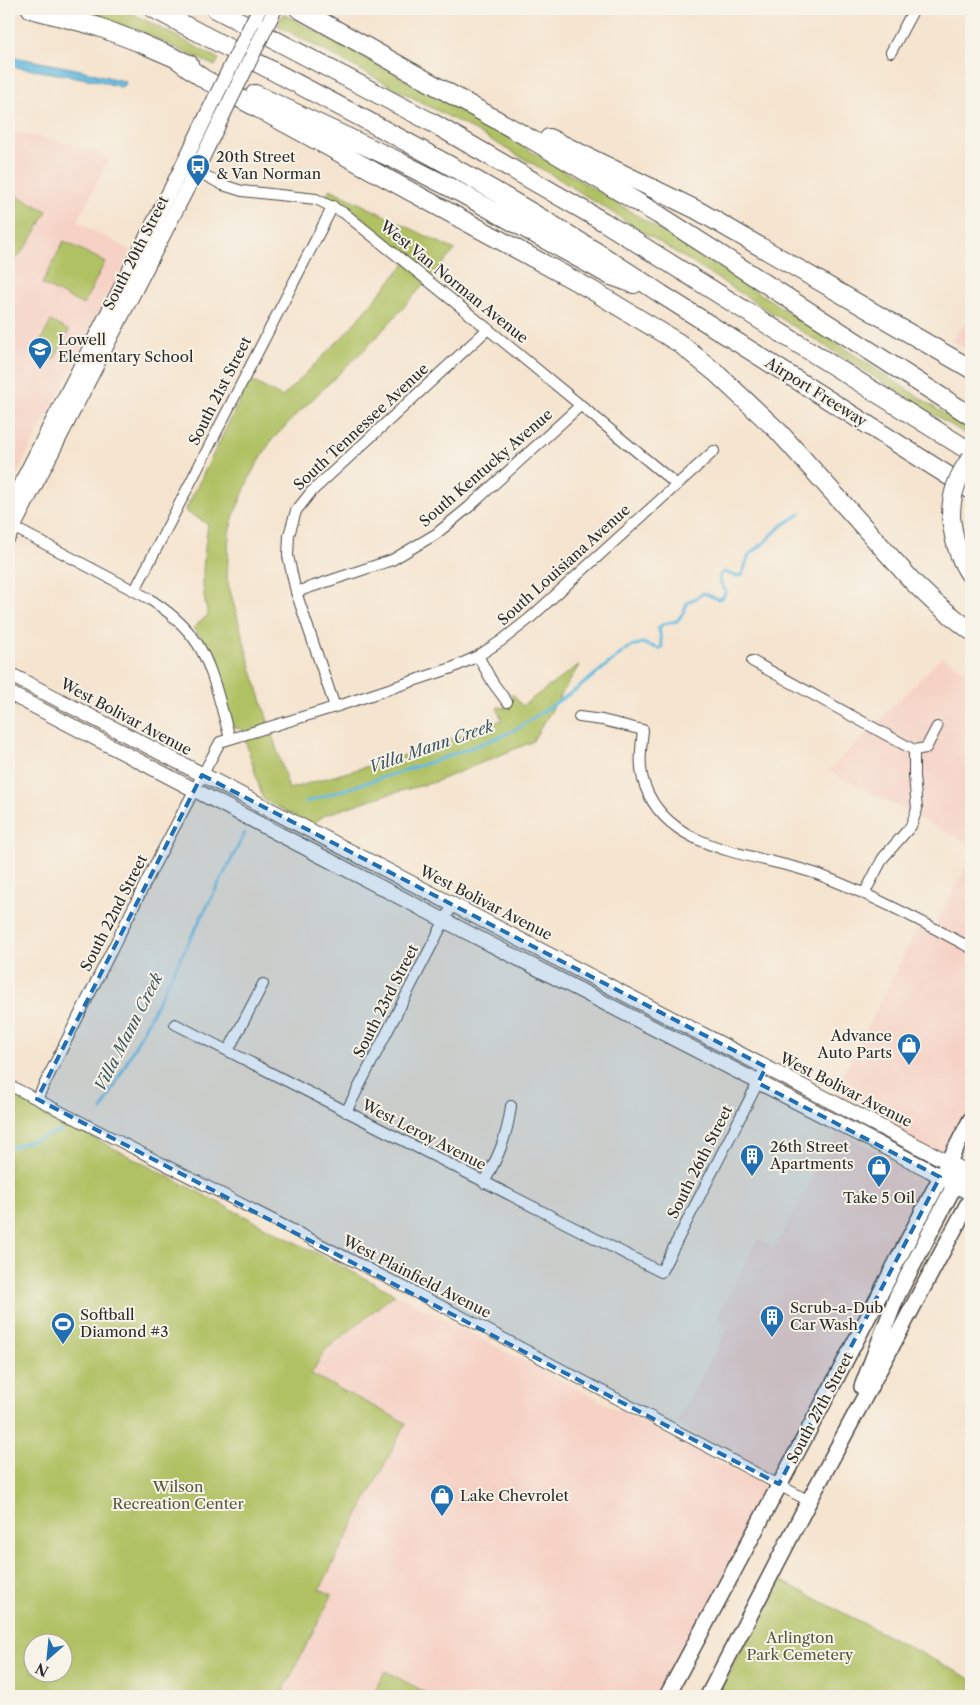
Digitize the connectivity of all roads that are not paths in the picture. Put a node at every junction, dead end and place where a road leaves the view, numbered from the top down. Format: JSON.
{"nodes":[{"id":1,"x":31,"y":9,"type":"edge"},
{"id":2,"x":154,"y":9,"type":"edge"},
{"id":3,"x":216,"y":9,"type":"edge"},
{"id":4,"x":259,"y":9,"type":"edge"},
{"id":5,"x":275,"y":9,"type":"edge"},
{"id":6,"x":299,"y":9,"type":"edge"},
{"id":7,"x":914,"y":9,"type":"edge"},
{"id":8,"x":891,"y":52,"type":"dead end"},
{"id":9,"x":178,"y":60,"type":"junction"},
{"id":10,"x":481,"y":110,"type":"junction"},
{"id":11,"x":183,"y":164,"type":"junction"},
{"id":12,"x":196,"y":171,"type":"junction"},
{"id":13,"x":333,"y":206,"type":"junction"},
{"id":14,"x":660,"y":294,"type":"junction"},
{"id":15,"x":488,"y":329,"type":"junction"},
{"id":16,"x":971,"y":369,"type":"edge"},
{"id":17,"x":917,"y":381,"type":"junction"},
{"id":18,"x":581,"y":405,"type":"junction"},
{"id":19,"x":971,"y":405,"type":"edge"},
{"id":20,"x":971,"y":416,"type":"edge"},
{"id":21,"x":714,"y":451,"type":"dead end"},
{"id":22,"x":971,"y":452,"type":"edge"},
{"id":23,"x":971,"y":458,"type":"edge"},
{"id":24,"x":676,"y":484,"type":"junction"},
{"id":25,"x":971,"y":490,"type":"edge"},
{"id":26,"x":9,"y":508,"type":"edge"},
{"id":27,"x":10,"y":530,"type":"edge"},
{"id":28,"x":971,"y":576,"type":"edge"},
{"id":29,"x":135,"y":590,"type":"junction"},
{"id":30,"x":296,"y":592,"type":"junction"},
{"id":31,"x":934,"y":602,"type":"junction"},
{"id":32,"x":971,"y":624,"type":"edge"},
{"id":33,"x":971,"y":631,"type":"edge"},
{"id":34,"x":478,"y":656,"type":"junction"},
{"id":35,"x":752,"y":661,"type":"dead end"},
{"id":36,"x":9,"y":674,"type":"edge"},
{"id":37,"x":9,"y":693,"type":"edge"},
{"id":38,"x":507,"y":702,"type":"dead end"},
{"id":39,"x":335,"y":706,"type":"junction"},
{"id":40,"x":579,"y":717,"type":"dead end"},
{"id":41,"x":937,"y":727,"type":"dead end"},
{"id":42,"x":230,"y":738,"type":"junction"},
{"id":43,"x":220,"y":742,"type":"joint"},
{"id":44,"x":914,"y":750,"type":"junction"},
{"id":45,"x":202,"y":775,"type":"junction"},
{"id":46,"x":194,"y":790,"type":"junction"},
{"id":47,"x":864,"y":894,"type":"junction"},
{"id":48,"x":453,"y":904,"type":"junction"},
{"id":49,"x":445,"y":921,"type":"junction"},
{"id":50,"x":971,"y":948,"type":"edge"},
{"id":51,"x":263,"y":984,"type":"dead end"},
{"id":52,"x":612,"y":987,"type":"junction"},
{"id":53,"x":604,"y":1003,"type":"junction"},
{"id":54,"x":175,"y":1024,"type":"dead end"},
{"id":55,"x":228,"y":1051,"type":"junction"},
{"id":56,"x":766,"y":1067,"type":"junction"},
{"id":57,"x":758,"y":1083,"type":"junction"},
{"id":58,"x":9,"y":1084,"type":"edge"},
{"id":59,"x":37,"y":1099,"type":"junction"},
{"id":60,"x":511,"y":1106,"type":"dead end"},
{"id":61,"x":346,"y":1112,"type":"junction"},
{"id":62,"x":971,"y":1119,"type":"edge"},
{"id":63,"x":882,"y":1126,"type":"junction"},
{"id":64,"x":873,"y":1142,"type":"junction"},
{"id":65,"x":948,"y":1161,"type":"junction"},
{"id":66,"x":970,"y":1171,"type":"edge"},
{"id":67,"x":940,"y":1177,"type":"junction"},
{"id":68,"x":484,"y":1183,"type":"junction"},
{"id":69,"x":954,"y":1184,"type":"junction"},
{"id":70,"x":971,"y":1195,"type":"edge"},
{"id":71,"x":661,"y":1272,"type":"joint"},
{"id":72,"x":841,"y":1442,"type":"junction"},
{"id":73,"x":779,"y":1484,"type":"junction"},
{"id":74,"x":809,"y":1501,"type":"junction"},
{"id":75,"x":666,"y":1696,"type":"edge"},
{"id":76,"x":708,"y":1696,"type":"edge"}],
"edges":[{"from":1,"to":9,"type":"highway"},
{"from":2,"to":14,"type":"highway"},
{"from":3,"to":22,"type":"highway"},
{"from":4,"to":11,"type":"street","name":"South 20th Street","bridge":true},
{"from":5,"to":12,"type":"street","name":"South 20th Street","bridge":true},
{"from":6,"to":10,"type":"highway"},
{"from":7,"to":8,"type":"street"},
{"from":9,"to":14,"type":"highway"},
{"from":9,"to":31,"type":"highway"},
{"from":10,"to":16,"type":"highway"},
{"from":10,"to":17,"type":"highway"},
{"from":11,"to":12,"type":"street","name":"West Van Norman Avenue"},
{"from":11,"to":26,"type":"street","name":"South 20th Street"},
{"from":12,"to":13,"type":"street","name":"West Van Norman Avenue"},
{"from":12,"to":27,"type":"street","name":"South 20th Street"},
{"from":13,"to":15,"type":"street","name":"West Van Norman Avenue"},
{"from":13,"to":29,"type":"street","name":"South 21st Street"},
{"from":14,"to":25,"type":"highway","name":"Airport Freeway"},
{"from":15,"to":18,"type":"street","name":"West Van Norman Avenue"},
{"from":15,"to":30,"type":"street","name":"South Tennessee Avenue"},
{"from":17,"to":19,"type":"highway"},
{"from":17,"to":20,"type":"highway"},
{"from":18,"to":24,"type":"street","name":"West Van Norman Avenue"},
{"from":18,"to":30,"type":"street","name":"South Kentucky Avenue"},
{"from":21,"to":24,"type":"street","name":"South Louisiana Avenue"},
{"from":23,"to":28,"type":"highway","bridge":true},
{"from":24,"to":34,"type":"street","name":"South Louisiana Avenue"},
{"from":27,"to":29,"type":"street"},
{"from":29,"to":42,"type":"street"},
{"from":30,"to":39,"type":"street","name":"South Tennessee Avenue"},
{"from":31,"to":32,"type":"highway"},
{"from":31,"to":33,"type":"highway"},
{"from":34,"to":38,"type":"street"},
{"from":34,"to":39,"type":"street","name":"South Louisiana Avenue"},
{"from":35,"to":44,"type":"street"},
{"from":36,"to":45,"type":"street","name":"West Bolivar Avenue"},
{"from":37,"to":46,"type":"street"},
{"from":39,"to":42,"type":"street","name":"South Louisiana Avenue"},
{"from":40,"to":47,"type":"street"},
{"from":41,"to":44,"type":"street"},
{"from":42,"to":43,"type":"street","name":"South Louisiana Avenue"},
{"from":43,"to":45,"type":"street","name":"South 22nd Street"},
{"from":44,"to":47,"type":"street"},
{"from":45,"to":46,"type":"street","name":"South 22nd Street"},
{"from":45,"to":48,"type":"street","name":"West Bolivar Avenue"},
{"from":46,"to":49,"type":"street"},
{"from":46,"to":59,"type":"street","name":"South 22nd Street"},
{"from":47,"to":50,"type":"street"},
{"from":48,"to":49,"type":"street","name":"South 23rd Street"},
{"from":48,"to":52,"type":"street","name":"West Bolivar Avenue"},
{"from":49,"to":53,"type":"street"},
{"from":49,"to":61,"type":"street","name":"South 23rd Street"},
{"from":51,"to":55,"type":"street"},
{"from":52,"to":53,"type":"street"},
{"from":52,"to":56,"type":"street","name":"West Bolivar Avenue"},
{"from":53,"to":57,"type":"street"},
{"from":54,"to":55,"type":"street","name":"West Leroy Avenue"},
{"from":55,"to":61,"type":"street","name":"West Leroy Avenue"},
{"from":56,"to":57,"type":"street","name":"South 26th Street"},
{"from":56,"to":63,"type":"street","name":"West Bolivar Avenue"},
{"from":57,"to":64,"type":"street"},
{"from":57,"to":71,"type":"street","name":"South 26th Street"},
{"from":58,"to":59,"type":"street","name":"West Plainfield Avenue"},
{"from":59,"to":73,"type":"street","name":"West Plainfield Avenue"},
{"from":60,"to":68,"type":"street"},
{"from":61,"to":68,"type":"street","name":"West Leroy Avenue"},
{"from":62,"to":65,"type":"main road","name":"South 27th Street"},
{"from":63,"to":64,"type":"street"},
{"from":63,"to":65,"type":"street","name":"West Bolivar Avenue"},
{"from":64,"to":67,"type":"street"},
{"from":65,"to":66,"type":"street","name":"West Bolivar Avenue"},
{"from":65,"to":67,"type":"main road","name":"South 27th Street"},
{"from":65,"to":69,"type":"main road"},
{"from":66,"to":70,"type":"main road"},
{"from":67,"to":69,"type":"street"},
{"from":67,"to":73,"type":"main road","name":"South 27th Street"},
{"from":68,"to":71,"type":"street","name":"West Leroy Avenue"},
{"from":69,"to":70,"type":"street"},
{"from":69,"to":72,"type":"main road"},
{"from":70,"to":72,"type":"main road"},
{"from":72,"to":74,"type":"main road"},
{"from":73,"to":74,"type":"street","name":"West Plainfield Avenue"},
{"from":73,"to":75,"type":"main road","name":"South 27th Street"},
{"from":74,"to":76,"type":"main road"}]}
